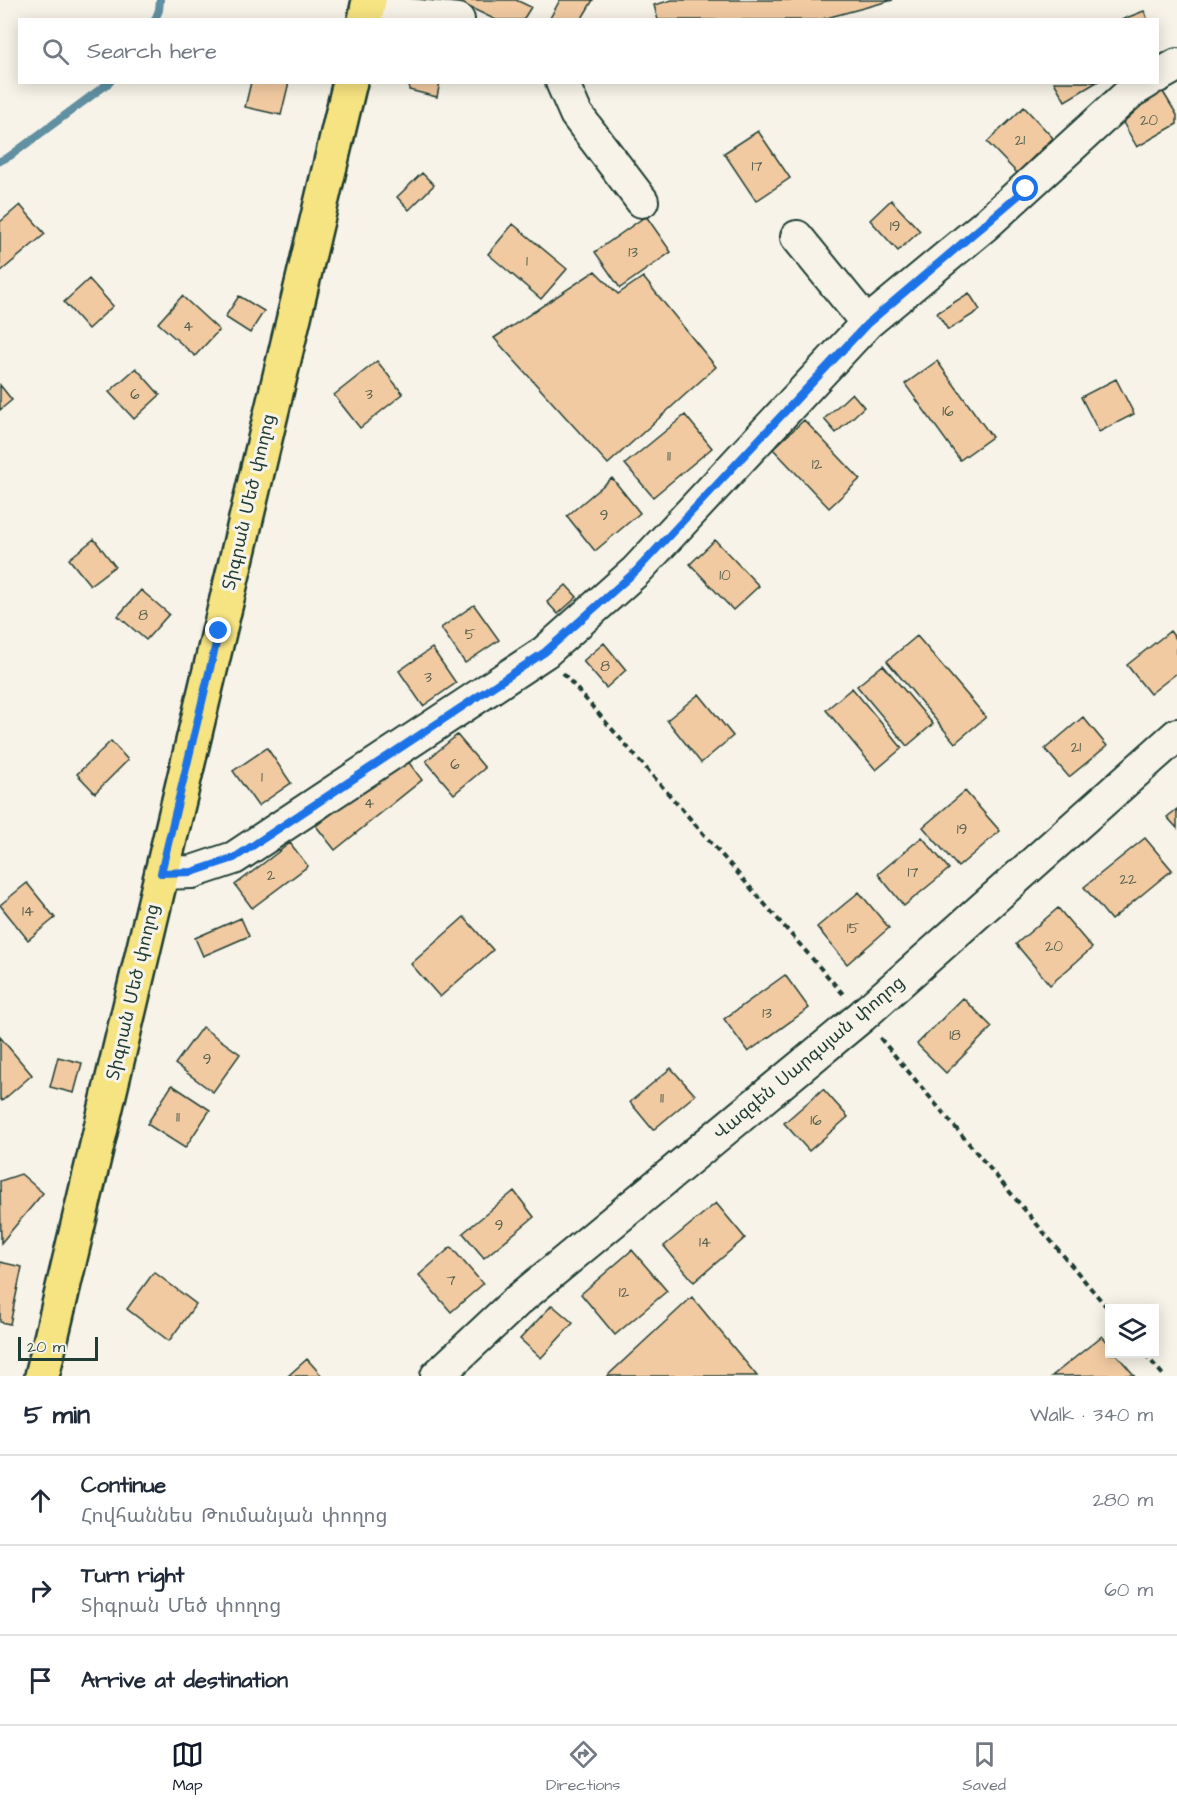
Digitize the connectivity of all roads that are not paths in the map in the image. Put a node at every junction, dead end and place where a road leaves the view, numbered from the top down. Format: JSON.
{"nodes":[{"id":1,"x":367,"y":10,"type":"edge"},
{"id":2,"x":440,"y":18,"type":"edge"},
{"id":3,"x":1177,"y":65,"type":"edge"},
{"id":4,"x":1159,"y":75,"type":"edge"},
{"id":5,"x":350,"y":84,"type":"edge"},
{"id":6,"x":563,"y":84,"type":"edge"},
{"id":7,"x":1144,"y":84,"type":"edge"},
{"id":8,"x":642,"y":201,"type":"dead end"},
{"id":9,"x":796,"y":237,"type":"dead end"},
{"id":10,"x":867,"y":324,"type":"junction"},
{"id":11,"x":1177,"y":735,"type":"edge"},
{"id":12,"x":161,"y":873,"type":"junction"},
{"id":13,"x":42,"y":1376,"type":"edge"},
{"id":14,"x":437,"y":1376,"type":"edge"}],
"edges":[{"from":1,"to":2,"type":"street"},
{"from":3,"to":4,"type":"street"},
{"from":5,"to":12,"type":"main road","name":"Տիգրան Մեծ փողոց"},
{"from":6,"to":8,"type":"street"},
{"from":7,"to":10,"type":"street"},
{"from":9,"to":10,"type":"street"},
{"from":10,"to":12,"type":"street"},
{"from":11,"to":14,"type":"street","name":"Վազգեն Սարգսյան փողոց"},
{"from":12,"to":13,"type":"main road","name":"Տիգրան Մեծ փողոց"}]}
